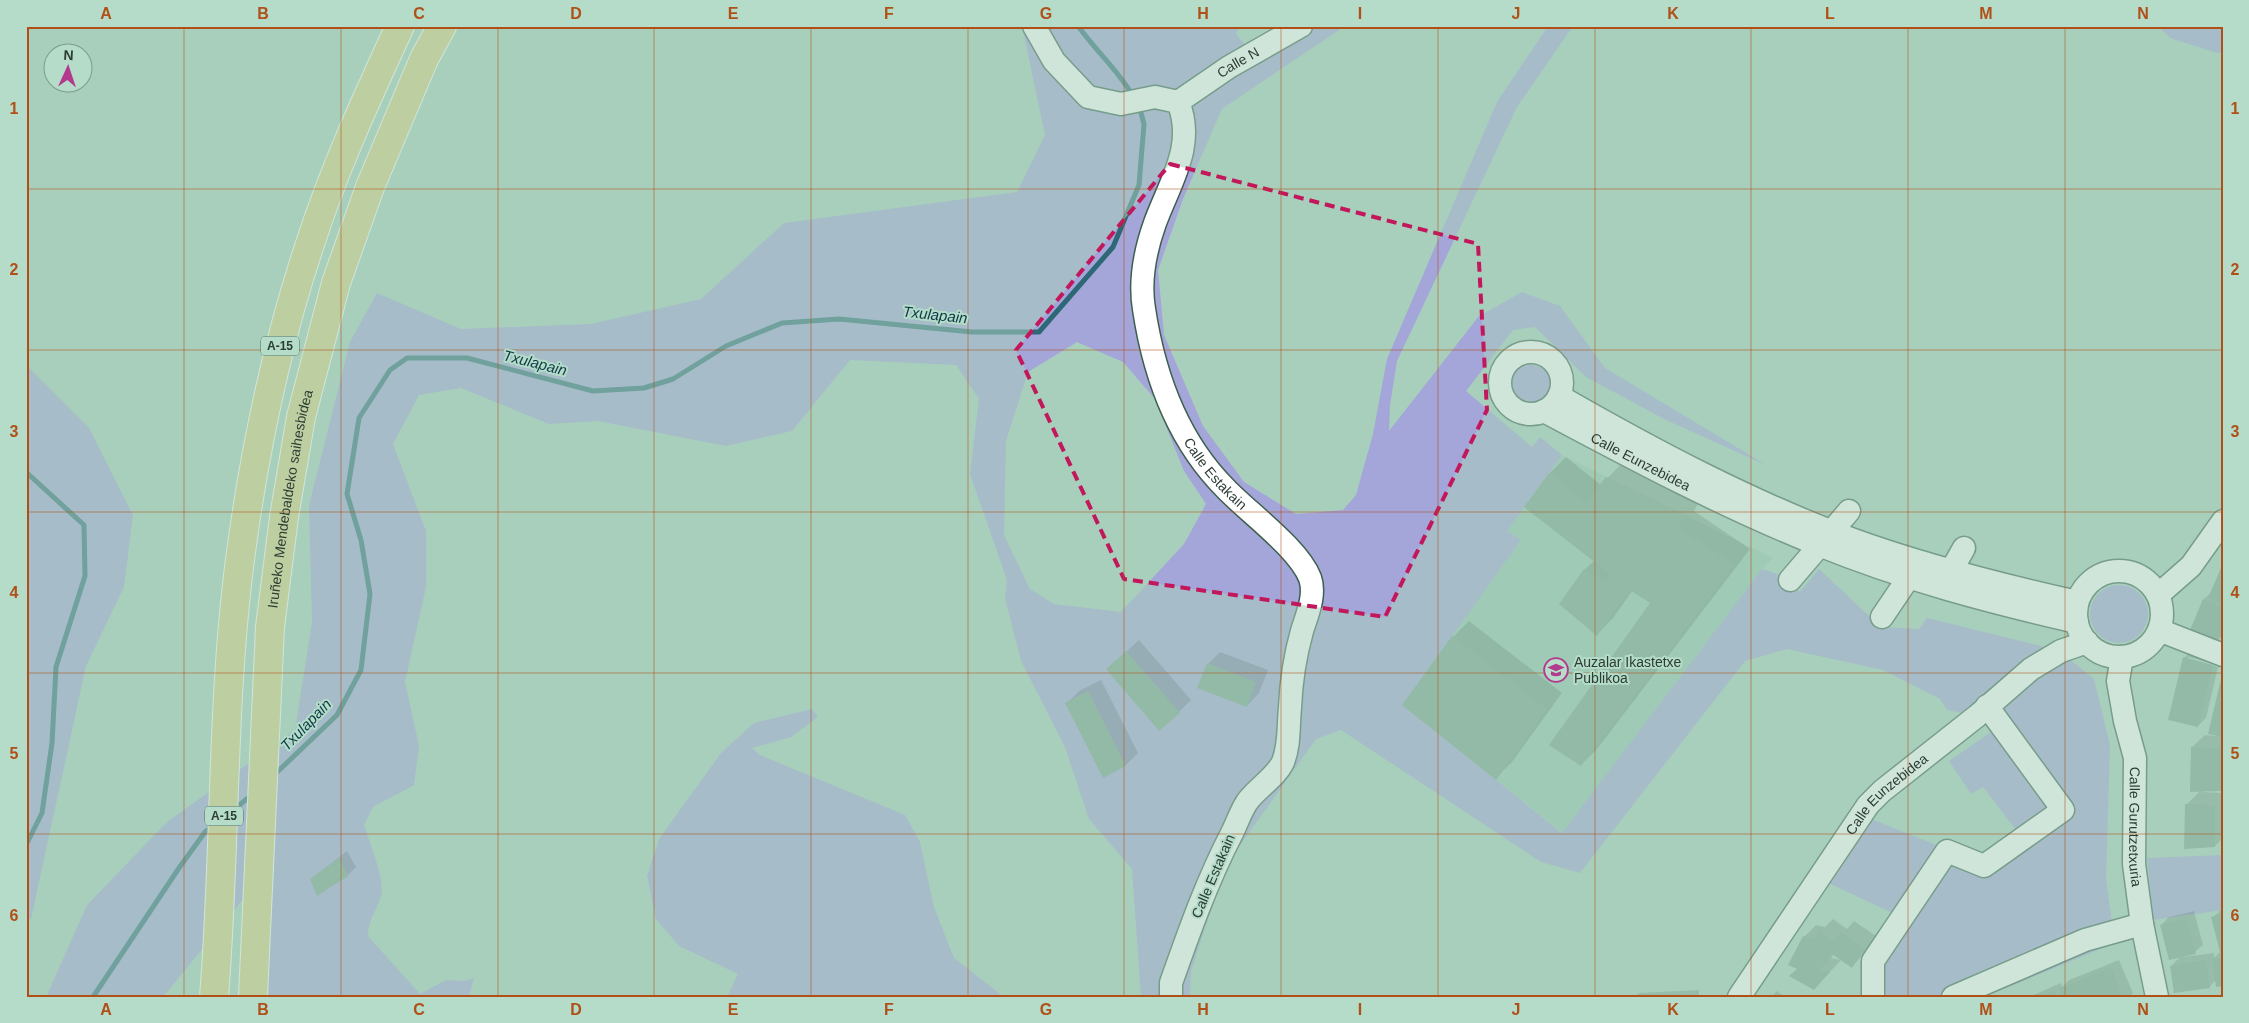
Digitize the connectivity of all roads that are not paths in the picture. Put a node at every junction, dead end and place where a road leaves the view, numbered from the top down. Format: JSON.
{"nodes":[{"id":1,"x":400,"y":26,"type":"edge"},
{"id":2,"x":442,"y":26,"type":"edge"},
{"id":3,"x":1034,"y":26,"type":"edge"},
{"id":4,"x":1301,"y":26,"type":"edge"},
{"id":5,"x":1178,"y":102,"type":"junction"},
{"id":6,"x":1551,"y":403,"type":"dead end"},
{"id":7,"x":1849,"y":511,"type":"dead end"},
{"id":8,"x":2223,"y":521,"type":"edge"},
{"id":9,"x":1826,"y":539,"type":"junction"},
{"id":10,"x":1964,"y":548,"type":"dead end"},
{"id":11,"x":1951,"y":571,"type":"junction"},
{"id":12,"x":1909,"y":577,"type":"junction"},
{"id":13,"x":1790,"y":580,"type":"dead end"},
{"id":14,"x":2158,"y":595,"type":"junction"},
{"id":15,"x":2077,"y":612,"type":"junction"},
{"id":16,"x":1882,"y":617,"type":"dead end"},
{"id":17,"x":2159,"y":630,"type":"junction"},
{"id":18,"x":2086,"y":642,"type":"junction"},
{"id":19,"x":2223,"y":655,"type":"edge"},
{"id":20,"x":2122,"y":657,"type":"junction"},
{"id":21,"x":1987,"y":706,"type":"junction"},
{"id":22,"x":2142,"y":924,"type":"junction"},
{"id":23,"x":1171,"y":990,"type":"edge"},
{"id":24,"x":214,"y":997,"type":"edge"},
{"id":25,"x":253,"y":997,"type":"edge"},
{"id":26,"x":1738,"y":997,"type":"edge"},
{"id":27,"x":1873,"y":997,"type":"edge"},
{"id":28,"x":1953,"y":997,"type":"edge"},
{"id":29,"x":2157,"y":997,"type":"edge"}],
"edges":[{"from":1,"to":24,"type":"highway","number":"A-15"},
{"from":2,"to":25,"type":"highway","name":"Iruñeko Mendebaldeko saihesbidea","number":"A-15"},
{"from":3,"to":5,"type":"street"},
{"from":4,"to":5,"type":"street","name":"Calle N"},
{"from":5,"to":23,"type":"street","name":"Calle Estakain"},
{"from":6,"to":9,"type":"street","name":"Calle Eunzebidea"},
{"from":7,"to":9,"type":"street"},
{"from":8,"to":14,"type":"street"},
{"from":9,"to":11,"type":"street","name":"Calle Eunzebidea"},
{"from":9,"to":12,"type":"street","name":"Calle Eunzebidea"},
{"from":9,"to":13,"type":"street"},
{"from":10,"to":11,"type":"street"},
{"from":11,"to":15,"type":"street","name":"Calle Eunzebidea"},
{"from":12,"to":15,"type":"street","name":"Calle Eunzebidea"},
{"from":12,"to":16,"type":"street"},
{"from":14,"to":15,"type":"street"},
{"from":14,"to":17,"type":"street"},
{"from":15,"to":18,"type":"street"},
{"from":17,"to":19,"type":"street"},
{"from":17,"to":20,"type":"street"},
{"from":18,"to":20,"type":"street"},
{"from":18,"to":21,"type":"street","name":"Calle Eunzebidea"},
{"from":20,"to":22,"type":"street","name":"Calle Gurutzetxuria"},
{"from":21,"to":26,"type":"street","name":"Calle Eunzebidea"},
{"from":21,"to":27,"type":"street"},
{"from":22,"to":28,"type":"street"},
{"from":22,"to":29,"type":"street","name":"Calle Gurutzetxuria"}]}
